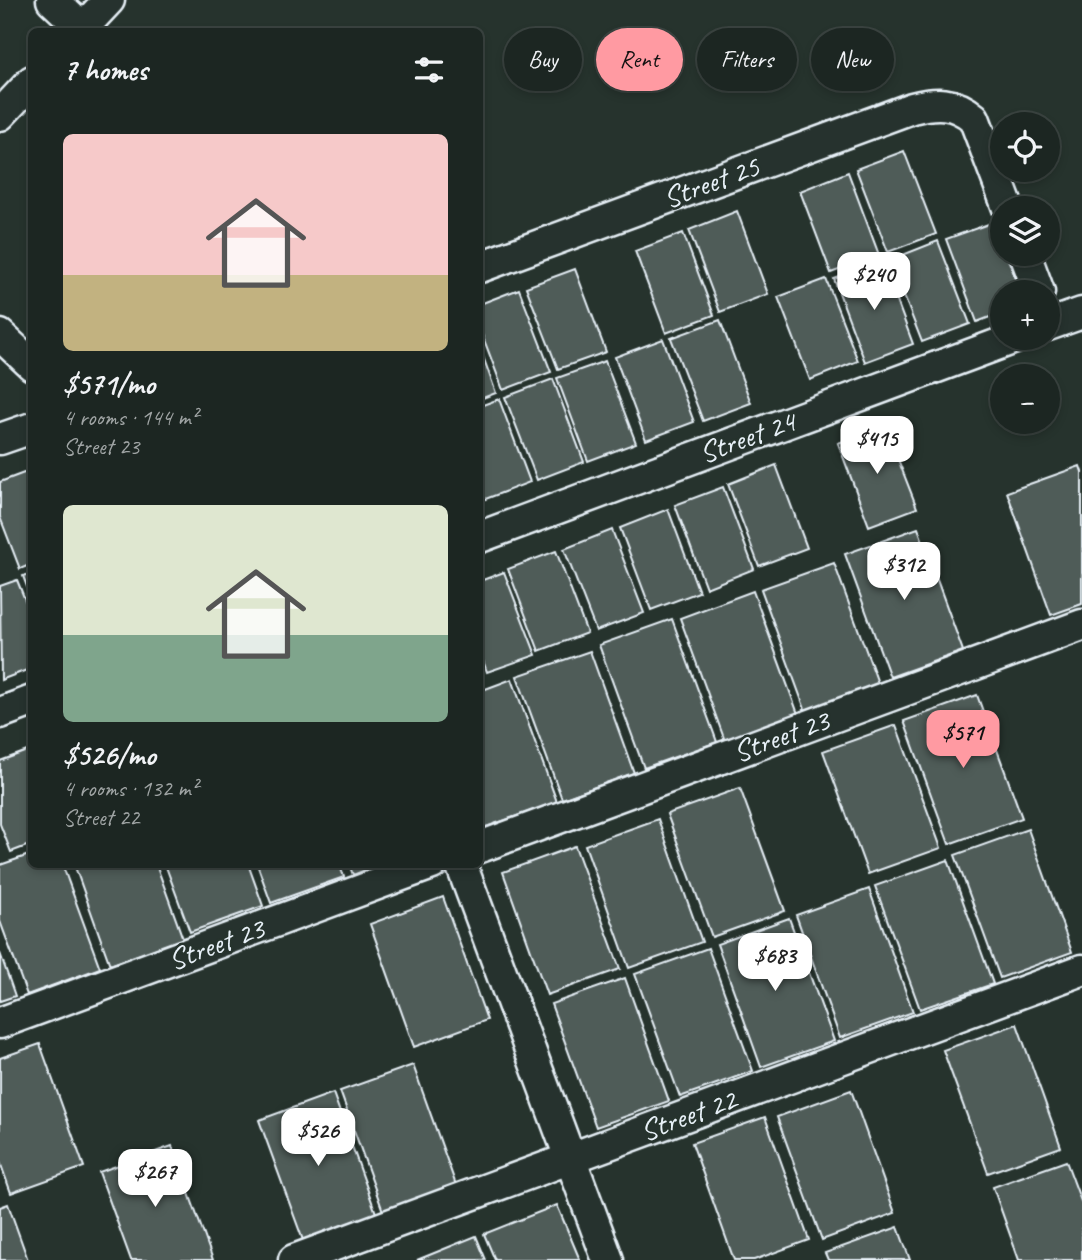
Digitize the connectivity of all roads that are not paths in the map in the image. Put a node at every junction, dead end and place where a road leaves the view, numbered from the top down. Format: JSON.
{"nodes":[{"id":1,"x":52,"y":0,"type":"edge"},
{"id":2,"x":109,"y":0,"type":"edge"},
{"id":3,"x":79,"y":28,"type":"edge"},
{"id":4,"x":83,"y":28,"type":"edge"},
{"id":5,"x":28,"y":85,"type":"edge"},
{"id":6,"x":0,"y":114,"type":"edge"},
{"id":7,"x":1003,"y":196,"type":"edge"},
{"id":8,"x":483,"y":266,"type":"edge"},
{"id":9,"x":1082,"y":313,"type":"edge"},
{"id":10,"x":1060,"y":319,"type":"edge"},
{"id":11,"x":990,"y":347,"type":"edge"},
{"id":12,"x":28,"y":429,"type":"edge"},
{"id":13,"x":0,"y":439,"type":"edge"},
{"id":14,"x":483,"y":536,"type":"edge"},
{"id":15,"x":1082,"y":625,"type":"edge"},
{"id":16,"x":28,"y":702,"type":"edge"},
{"id":17,"x":0,"y":713,"type":"edge"},
{"id":18,"x":483,"y":846,"type":"edge"},
{"id":19,"x":421,"y":868,"type":"edge"},
{"id":20,"x":462,"y":868,"type":"edge"},
{"id":21,"x":1082,"y":970,"type":"edge"},
{"id":22,"x":0,"y":1023,"type":"edge"},
{"id":23,"x":571,"y":1158,"type":"junction"},
{"id":24,"x":294,"y":1260,"type":"edge"},
{"id":25,"x":608,"y":1260,"type":"edge"}],
"edges":[{"from":1,"to":3,"type":"street"},
{"from":2,"to":4,"type":"street"},
{"from":5,"to":6,"type":"street"},
{"from":7,"to":8,"type":"street","name":"Street 25"},
{"from":9,"to":10,"type":"street"},
{"from":11,"to":14,"type":"street","name":"Street 24"},
{"from":12,"to":13,"type":"street"},
{"from":15,"to":18,"type":"street","name":"Street 23"},
{"from":16,"to":17,"type":"street"},
{"from":19,"to":22,"type":"street","name":"Street 23"},
{"from":20,"to":23,"type":"street"},
{"from":21,"to":23,"type":"street","name":"Street 22"},
{"from":23,"to":24,"type":"street","name":"Street 22"},
{"from":23,"to":25,"type":"street"}]}
